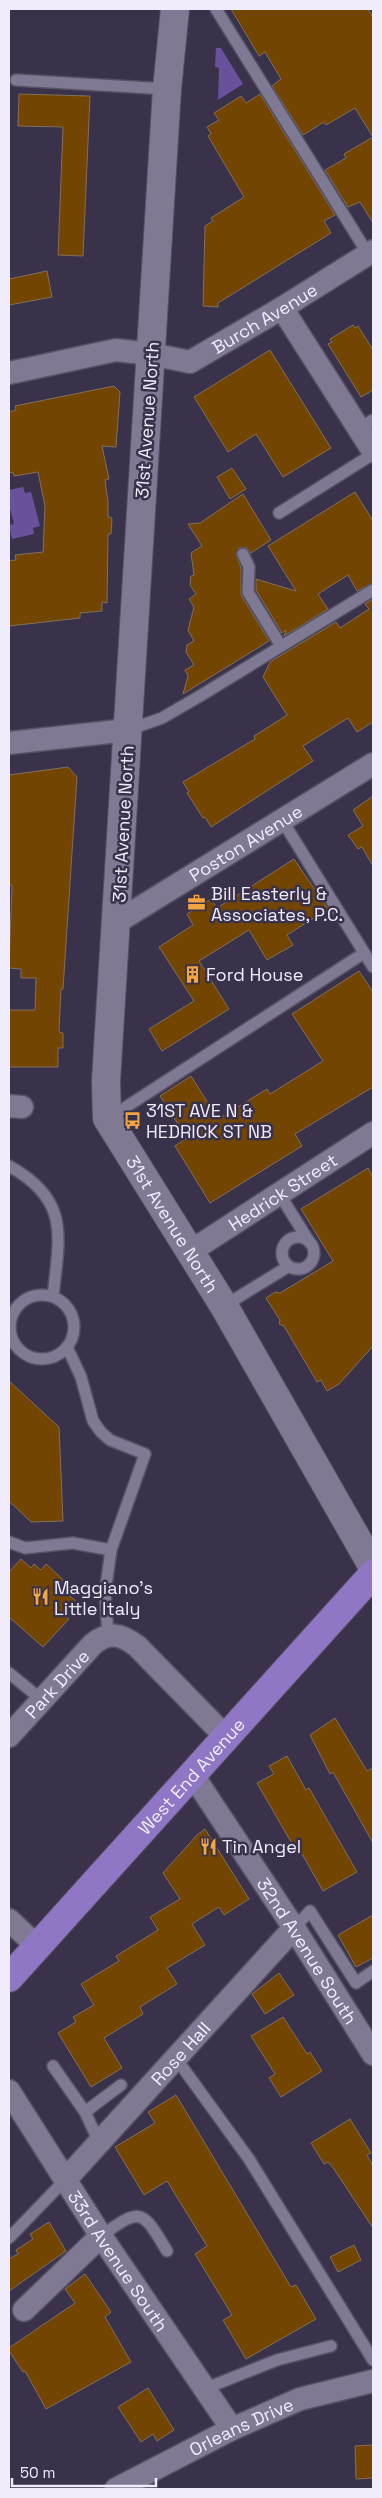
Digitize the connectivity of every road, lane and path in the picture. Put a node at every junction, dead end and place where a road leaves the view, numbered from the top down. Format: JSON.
{"nodes":[{"id":1,"x":175,"y":9,"type":"edge"},
{"id":2,"x":216,"y":9,"type":"edge"},
{"id":3,"x":16,"y":80,"type":"dead end"},
{"id":4,"x":167,"y":89,"type":"junction"},
{"id":5,"x":371,"y":253,"type":"edge"},
{"id":6,"x":282,"y":308,"type":"junction"},
{"id":7,"x":151,"y":354,"type":"junction"},
{"id":8,"x":9,"y":373,"type":"edge"},
{"id":9,"x":366,"y":424,"type":"edge"},
{"id":10,"x":373,"y":452,"type":"edge"},
{"id":11,"x":279,"y":513,"type":"dead end"},
{"id":12,"x":243,"y":554,"type":"dead end"},
{"id":13,"x":373,"y":590,"type":"edge"},
{"id":14,"x":281,"y":646,"type":"junction"},
{"id":15,"x":128,"y":730,"type":"junction"},
{"id":16,"x":9,"y":742,"type":"edge"},
{"id":17,"x":373,"y":764,"type":"edge"},
{"id":18,"x":282,"y":820,"type":"junction"},
{"id":19,"x":117,"y":922,"type":"junction"},
{"id":20,"x":364,"y":953,"type":"junction"},
{"id":21,"x":373,"y":967,"type":"edge"},
{"id":22,"x":107,"y":1118,"type":"junction"},
{"id":23,"x":373,"y":1133,"type":"edge"},
{"id":24,"x":9,"y":1166,"type":"edge"},
{"id":25,"x":280,"y":1195,"type":"junction"},
{"id":26,"x":312,"y":1247,"type":"junction"},
{"id":27,"x":191,"y":1251,"type":"junction"},
{"id":28,"x":289,"y":1266,"type":"junction"},
{"id":29,"x":53,"y":1297,"type":"junction"},
{"id":30,"x":224,"y":1306,"type":"junction"},
{"id":31,"x":67,"y":1347,"type":"junction"},
{"id":32,"x":9,"y":1542,"type":"edge"},
{"id":33,"x":111,"y":1550,"type":"junction"},
{"id":34,"x":373,"y":1567,"type":"edge"},
{"id":35,"x":373,"y":1574,"type":"edge"},
{"id":36,"x":108,"y":1634,"type":"junction"},
{"id":37,"x":9,"y":1674,"type":"edge"},
{"id":38,"x":42,"y":1700,"type":"junction"},
{"id":39,"x":9,"y":1736,"type":"edge"},
{"id":40,"x":225,"y":1736,"type":"junction"},
{"id":41,"x":192,"y":1774,"type":"junction"},
{"id":42,"x":9,"y":1920,"type":"edge"},
{"id":43,"x":294,"y":1928,"type":"junction"},
{"id":44,"x":38,"y":1947,"type":"junction"},
{"id":45,"x":373,"y":1971,"type":"edge"},
{"id":46,"x":9,"y":1978,"type":"edge"},
{"id":47,"x":356,"y":1983,"type":"junction"},
{"id":48,"x":336,"y":1996,"type":"junction"},
{"id":49,"x":373,"y":2054,"type":"edge"},
{"id":50,"x":175,"y":2057,"type":"junction"},
{"id":51,"x":52,"y":2066,"type":"dead end"},
{"id":52,"x":121,"y":2085,"type":"dead end"},
{"id":53,"x":9,"y":2091,"type":"edge"},
{"id":54,"x":85,"y":2112,"type":"junction"},
{"id":55,"x":99,"y":2142,"type":"junction"},
{"id":56,"x":66,"y":2179,"type":"junction"},
{"id":57,"x":101,"y":2236,"type":"junction"},
{"id":58,"x":9,"y":2238,"type":"edge"},
{"id":59,"x":167,"y":2251,"type":"dead end"},
{"id":60,"x":24,"y":2310,"type":"dead end"},
{"id":61,"x":331,"y":2346,"type":"dead end"},
{"id":62,"x":373,"y":2360,"type":"edge"},
{"id":63,"x":373,"y":2381,"type":"edge"},
{"id":64,"x":204,"y":2389,"type":"junction"},
{"id":65,"x":232,"y":2429,"type":"junction"},
{"id":66,"x":116,"y":2489,"type":"edge"}],
"edges":[{"from":1,"to":4,"type":"main road","name":"31st Avenue North"},
{"from":2,"to":5,"type":"lane"},
{"from":3,"to":4,"type":"lane"},
{"from":4,"to":7,"type":"main road","name":"31st Avenue North"},
{"from":5,"to":6,"type":"street","name":"Burch Avenue"},
{"from":6,"to":7,"type":"street","name":"Burch Avenue"},
{"from":6,"to":9,"type":"street"},
{"from":7,"to":8,"type":"street","name":"Burch Avenue"},
{"from":7,"to":15,"type":"main road","name":"31st Avenue North"},
{"from":9,"to":10,"type":"street"},
{"from":10,"to":11,"type":"lane"},
{"from":12,"to":14,"type":"lane"},
{"from":13,"to":14,"type":"lane"},
{"from":14,"to":15,"type":"lane"},
{"from":15,"to":16,"type":"street"},
{"from":15,"to":19,"type":"main road","name":"31st Avenue North"},
{"from":17,"to":18,"type":"street","name":"Poston Avenue"},
{"from":18,"to":19,"type":"street","name":"Poston Avenue"},
{"from":18,"to":20,"type":"lane"},
{"from":19,"to":22,"type":"main road","name":"31st Avenue North"},
{"from":20,"to":21,"type":"lane"},
{"from":20,"to":22,"type":"lane"},
{"from":22,"to":27,"type":"main road","name":"31st Avenue North"},
{"from":23,"to":25,"type":"street","name":"Hedrick Street"},
{"from":24,"to":29,"type":"lane"},
{"from":25,"to":26,"type":"lane"},
{"from":25,"to":27,"type":"street","name":"Hedrick Street"},
{"from":26,"to":28,"type":"lane"},
{"from":26,"to":28,"type":"lane"},
{"from":27,"to":30,"type":"main road","name":"31st Avenue North"},
{"from":28,"to":30,"type":"lane"},
{"from":29,"to":31,"type":"lane"},
{"from":29,"to":31,"type":"lane"},
{"from":30,"to":34,"type":"main road","name":"31st Avenue North"},
{"from":31,"to":33,"type":"lane"},
{"from":32,"to":33,"type":"lane"},
{"from":33,"to":36,"type":"lane"},
{"from":35,"to":40,"type":"main road","name":"West End Avenue"},
{"from":36,"to":38,"type":"street","name":"Park Drive"},
{"from":36,"to":40,"type":"street"},
{"from":37,"to":38,"type":"lane"},
{"from":38,"to":39,"type":"street","name":"Park Drive"},
{"from":40,"to":41,"type":"main road","name":"West End Avenue"},
{"from":41,"to":43,"type":"street","name":"32nd Avenue South"},
{"from":41,"to":44,"type":"main road","name":"West End Avenue"},
{"from":42,"to":44,"type":"street"},
{"from":43,"to":47,"type":"lane"},
{"from":43,"to":48,"type":"street","name":"32nd Avenue South"},
{"from":43,"to":50,"type":"street","name":"Rose Hall"},
{"from":44,"to":46,"type":"main road","name":"West End Avenue"},
{"from":45,"to":47,"type":"lane"},
{"from":47,"to":48,"type":"lane"},
{"from":48,"to":49,"type":"street","name":"32nd Avenue South"},
{"from":50,"to":55,"type":"street","name":"Rose Hall"},
{"from":50,"to":62,"type":"lane"},
{"from":51,"to":54,"type":"lane"},
{"from":52,"to":54,"type":"lane"},
{"from":53,"to":56,"type":"street","name":"33rd Avenue South"},
{"from":54,"to":55,"type":"lane"},
{"from":55,"to":56,"type":"street","name":"Rose Hall"},
{"from":56,"to":57,"type":"street","name":"33rd Avenue South"},
{"from":56,"to":58,"type":"lane"},
{"from":57,"to":59,"type":"lane"},
{"from":57,"to":60,"type":"street"},
{"from":57,"to":64,"type":"street","name":"33rd Avenue South"},
{"from":61,"to":64,"type":"lane"},
{"from":63,"to":65,"type":"street","name":"Orleans Drive"},
{"from":64,"to":65,"type":"street","name":"33rd Avenue South"},
{"from":65,"to":66,"type":"street","name":"Orleans Drive"}]}
